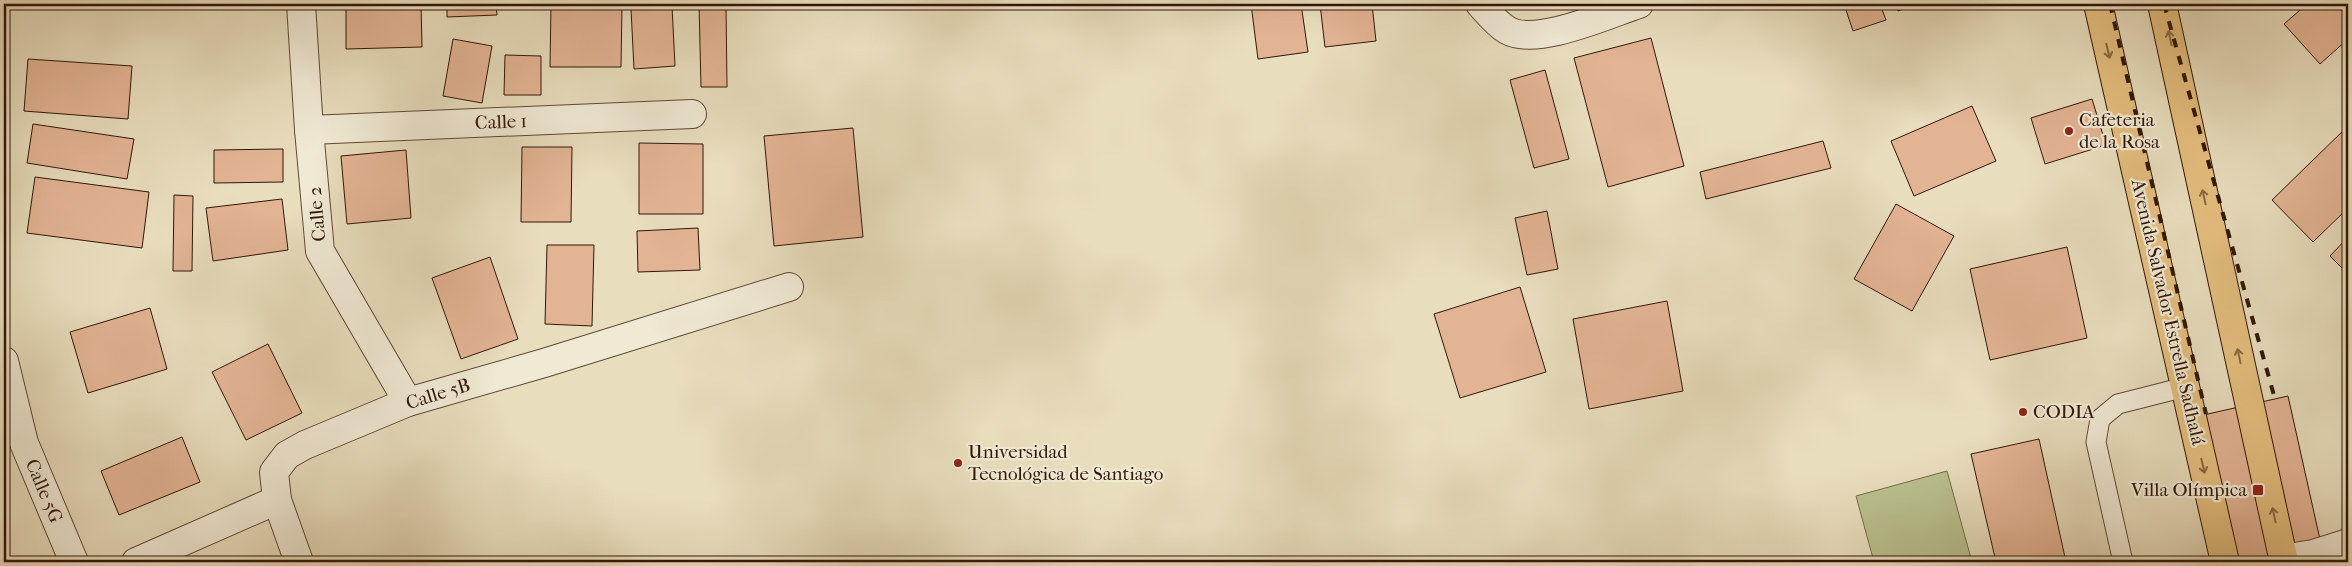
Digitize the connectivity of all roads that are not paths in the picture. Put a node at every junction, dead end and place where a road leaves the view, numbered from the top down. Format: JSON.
{"nodes":[{"id":1,"x":301,"y":4,"type":"edge"},
{"id":2,"x":1480,"y":4,"type":"edge"},
{"id":3,"x":1639,"y":4,"type":"edge"},
{"id":4,"x":2098,"y":4,"type":"edge"},
{"id":5,"x":2162,"y":4,"type":"edge"},
{"id":6,"x":692,"y":114,"type":"dead end"},
{"id":7,"x":309,"y":130,"type":"junction"},
{"id":8,"x":789,"y":287,"type":"dead end"},
{"id":9,"x":4,"y":360,"type":"edge"},
{"id":10,"x":2185,"y":387,"type":"junction"},
{"id":11,"x":408,"y":402,"type":"junction"},
{"id":12,"x":277,"y":500,"type":"junction"},
{"id":13,"x":2348,"y":543,"type":"edge"},
{"id":14,"x":2284,"y":560,"type":"edge"},
{"id":15,"x":74,"y":562,"type":"edge"},
{"id":16,"x":136,"y":562,"type":"edge"},
{"id":17,"x":299,"y":562,"type":"edge"},
{"id":18,"x":2124,"y":562,"type":"edge"},
{"id":19,"x":2225,"y":562,"type":"edge"}],
"edges":[{"from":1,"to":7,"type":"street","name":"Calle 2"},
{"from":2,"to":3,"type":"street"},
{"from":4,"to":10,"type":"main road","name":"Avenida Salvador Estrella Sadhalá","one_way":true},
{"from":14,"to":5,"type":"main road","one_way":true},
{"from":6,"to":7,"type":"street","name":"Calle 1"},
{"from":7,"to":11,"type":"street","name":"Calle 2"},
{"from":8,"to":11,"type":"street","name":"Calle 5B"},
{"from":9,"to":15,"type":"street","name":"Calle 5G"},
{"from":10,"to":18,"type":"lane"},
{"from":10,"to":19,"type":"main road","name":"Avenida Salvador Estrella Sadhalá","one_way":true},
{"from":11,"to":12,"type":"street","name":"Calle 5B"},
{"from":12,"to":16,"type":"street"},
{"from":12,"to":17,"type":"street","name":"Calle 5B"},
{"from":13,"to":14,"type":"street"}]}
